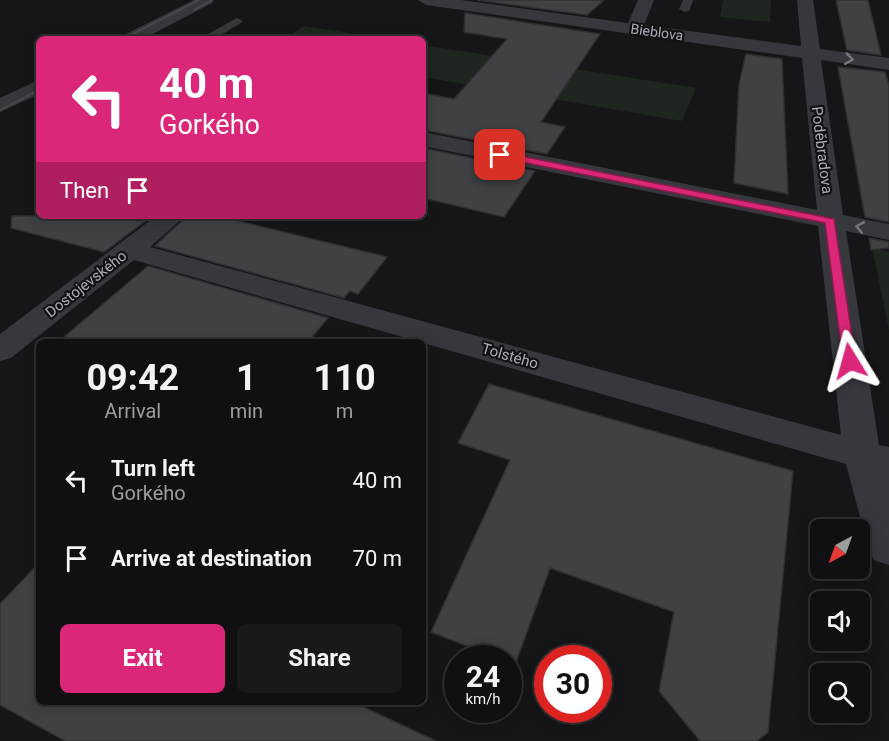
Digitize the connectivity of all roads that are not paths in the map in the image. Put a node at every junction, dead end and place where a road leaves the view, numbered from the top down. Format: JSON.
{"nodes":[{"id":1,"x":206,"y":0,"type":"edge"},
{"id":2,"x":426,"y":0,"type":"edge"},
{"id":3,"x":646,"y":0,"type":"edge"},
{"id":4,"x":805,"y":0,"type":"edge"},
{"id":5,"x":237,"y":21,"type":"dead end"},
{"id":6,"x":634,"y":29,"type":"junction"},
{"id":7,"x":136,"y":36,"type":"edge"},
{"id":8,"x":210,"y":36,"type":"edge"},
{"id":9,"x":810,"y":53,"type":"junction"},
{"id":10,"x":889,"y":64,"type":"edge"},
{"id":11,"x":36,"y":88,"type":"edge"},
{"id":12,"x":0,"y":106,"type":"edge"},
{"id":13,"x":426,"y":140,"type":"edge"},
{"id":14,"x":168,"y":219,"type":"edge"},
{"id":15,"x":831,"y":221,"type":"junction"},
{"id":16,"x":889,"y":232,"type":"edge"},
{"id":17,"x":130,"y":250,"type":"junction"},
{"id":18,"x":0,"y":350,"type":"edge"},
{"id":19,"x":876,"y":458,"type":"edge"},
{"id":20,"x":889,"y":547,"type":"edge"}],
"edges":[{"from":1,"to":7,"type":"street"},
{"from":2,"to":6,"type":"street","name":"Bieblova"},
{"from":3,"to":6,"type":"street"},
{"from":4,"to":9,"type":"street","name":"Poděbradova"},
{"from":5,"to":8,"type":"lane"},
{"from":6,"to":9,"type":"street","name":"Bieblova"},
{"from":9,"to":10,"type":"street","name":"Bieblova","one_way":true},
{"from":9,"to":15,"type":"street","name":"Poděbradova"},
{"from":11,"to":12,"type":"street"},
{"from":13,"to":15,"type":"street"},
{"from":14,"to":17,"type":"street","name":"Dostojevského"},
{"from":16,"to":15,"type":"street","one_way":true},
{"from":15,"to":19,"type":"street","name":"Poděbradova"},
{"from":17,"to":18,"type":"street","name":"Dostojevského"},
{"from":17,"to":19,"type":"street","name":"Tolstého"},
{"from":19,"to":20,"type":"street","name":"Poděbradova"}]}
